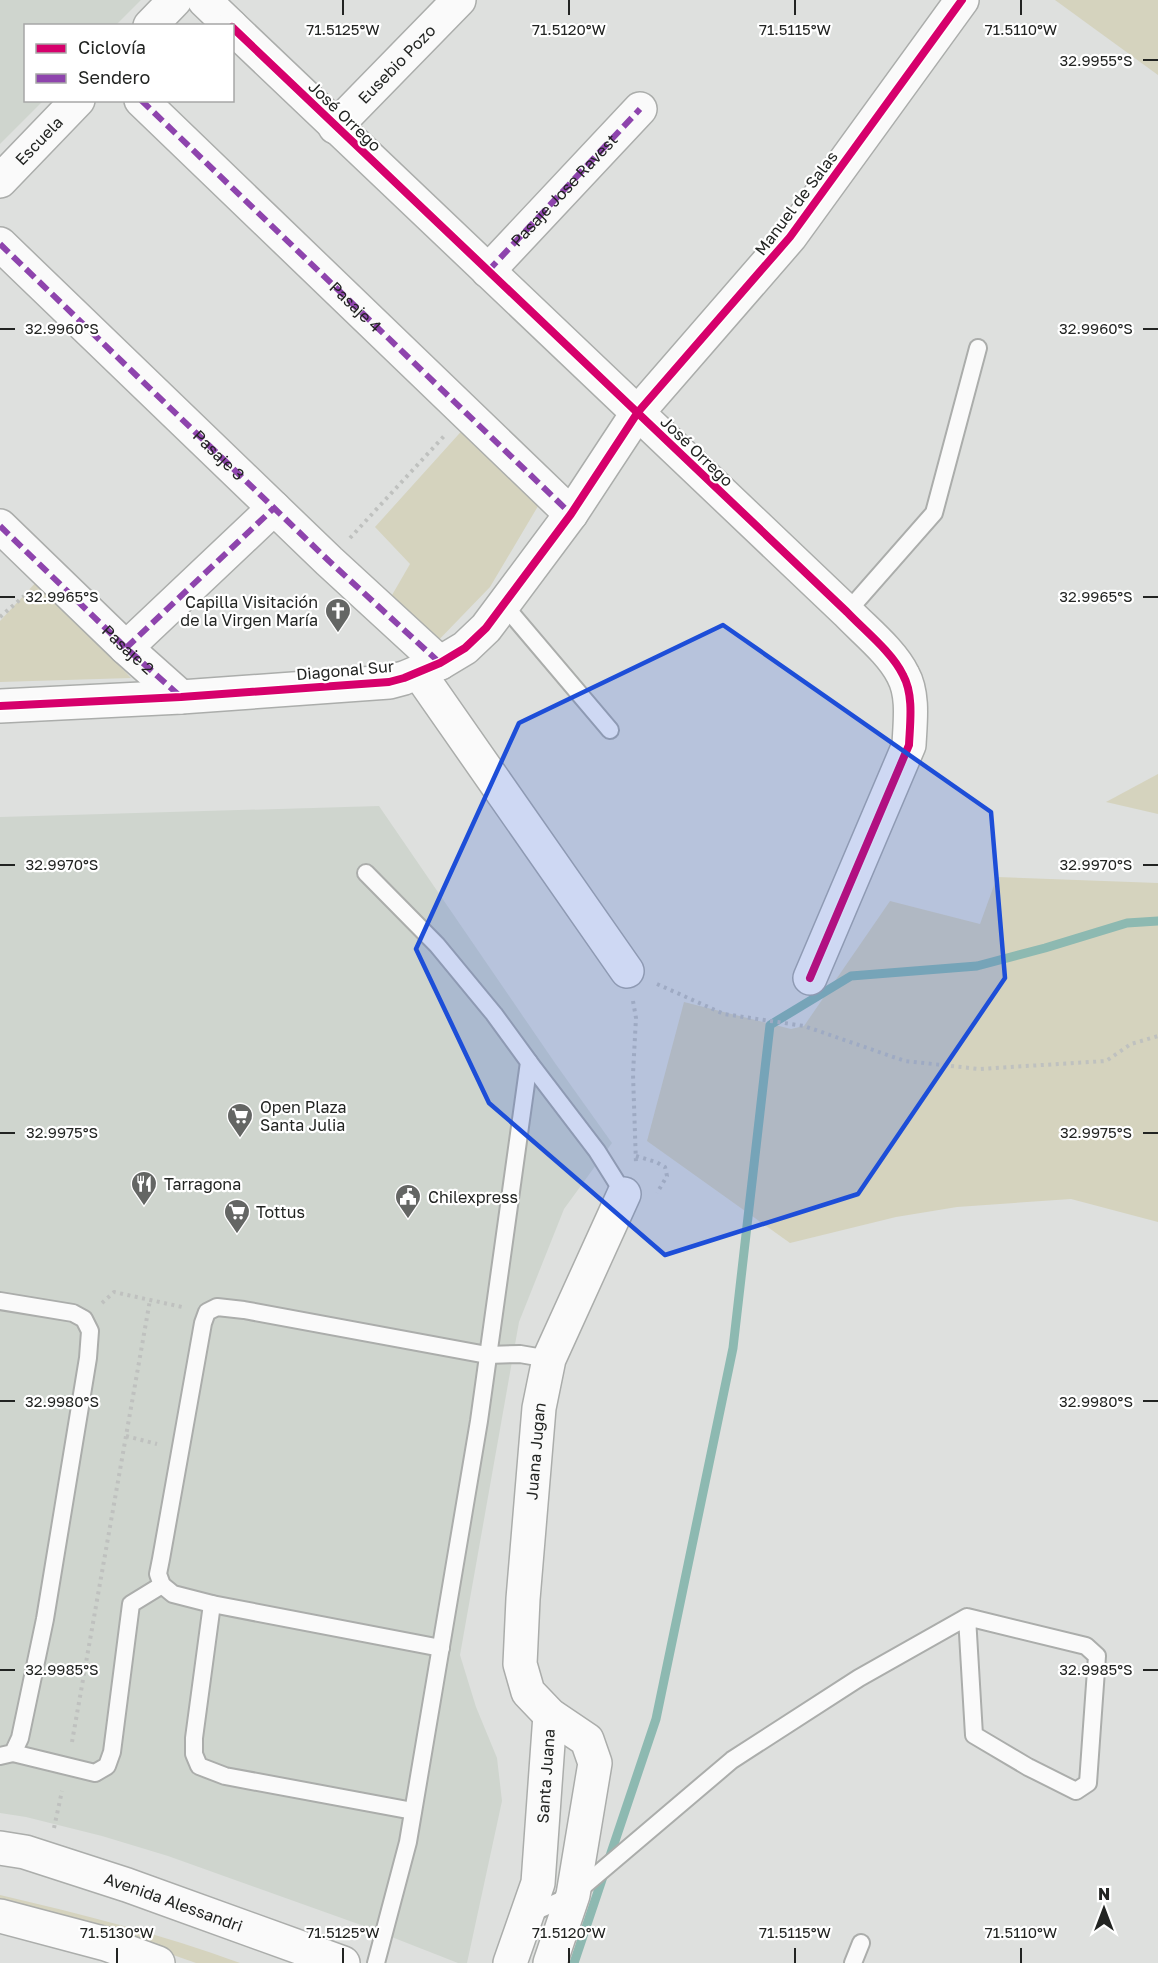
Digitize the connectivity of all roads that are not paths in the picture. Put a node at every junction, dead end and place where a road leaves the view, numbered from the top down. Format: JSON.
{"nodes":[{"id":1,"x":175,"y":0,"type":"edge"},
{"id":2,"x":204,"y":0,"type":"edge"},
{"id":3,"x":459,"y":0,"type":"edge"},
{"id":4,"x":962,"y":0,"type":"edge"},
{"id":5,"x":152,"y":24,"type":"edge"},
{"id":6,"x":230,"y":24,"type":"edge"},
{"id":7,"x":234,"y":28,"type":"edge"},
{"id":8,"x":76,"y":102,"type":"edge"},
{"id":9,"x":143,"y":102,"type":"edge"},
{"id":10,"x":640,"y":109,"type":"dead end"},
{"id":11,"x":335,"y":127,"type":"junction"},
{"id":12,"x":0,"y":181,"type":"edge"},
{"id":13,"x":0,"y":244,"type":"edge"},
{"id":14,"x":489,"y":271,"type":"junction"},
{"id":15,"x":978,"y":348,"type":"dead end"},
{"id":16,"x":638,"y":412,"type":"junction"},
{"id":17,"x":274,"y":508,"type":"junction"},
{"id":18,"x":571,"y":514,"type":"junction"},
{"id":19,"x":0,"y":526,"type":"edge"},
{"id":20,"x":504,"y":605,"type":"junction"},
{"id":21,"x":846,"y":612,"type":"junction"},
{"id":22,"x":126,"y":648,"type":"junction"},
{"id":23,"x":429,"y":668,"type":"junction"},
{"id":24,"x":181,"y":697,"type":"junction"},
{"id":25,"x":0,"y":706,"type":"edge"},
{"id":26,"x":610,"y":730,"type":"dead end"},
{"id":27,"x":366,"y":873,"type":"dead end"},
{"id":28,"x":627,"y":971,"type":"road end"},
{"id":29,"x":810,"y":978,"type":"dead end"},
{"id":30,"x":529,"y":1062,"type":"junction"},
{"id":31,"x":638,"y":1198,"type":"joint"},
{"id":32,"x":0,"y":1300,"type":"edge"},
{"id":33,"x":487,"y":1355,"type":"junction"},
{"id":34,"x":549,"y":1359,"type":"junction"},
{"id":35,"x":162,"y":1586,"type":"junction"},
{"id":36,"x":212,"y":1604,"type":"junction"},
{"id":37,"x":967,"y":1617,"type":"junction"},
{"id":38,"x":441,"y":1648,"type":"junction"},
{"id":39,"x":550,"y":1715,"type":"junction"},
{"id":40,"x":6,"y":1755,"type":"edge"},
{"id":41,"x":413,"y":1811,"type":"junction"},
{"id":42,"x":18,"y":1853,"type":"edge"},
{"id":43,"x":573,"y":1895,"type":"junction"},
{"id":44,"x":527,"y":1915,"type":"junction"},
{"id":45,"x":0,"y":1916,"type":"edge"},
{"id":46,"x":861,"y":1943,"type":"dead end"},
{"id":47,"x":158,"y":1963,"type":"edge"},
{"id":48,"x":343,"y":1963,"type":"edge"},
{"id":49,"x":376,"y":1963,"type":"edge"},
{"id":50,"x":510,"y":1963,"type":"edge"},
{"id":51,"x":550,"y":1963,"type":"edge"},
{"id":52,"x":853,"y":1963,"type":"edge"}],
"edges":[{"from":1,"to":5,"type":"street"},
{"from":2,"to":6,"type":"street","name":"José Orrego"},
{"from":3,"to":11,"type":"street","name":"Eusebio Pozo"},
{"from":4,"to":16,"type":"street","name":"Manuel de Salas"},
{"from":7,"to":11,"type":"street","name":"José Orrego"},
{"from":8,"to":12,"type":"street","name":"Escuela"},
{"from":9,"to":18,"type":"street","name":"Pasaje 4"},
{"from":10,"to":14,"type":"street","name":"Pasaje Jose Ravest"},
{"from":11,"to":14,"type":"street","name":"José Orrego"},
{"from":13,"to":17,"type":"street","name":"Pasaje 3"},
{"from":14,"to":16,"type":"street","name":"José Orrego"},
{"from":15,"to":21,"type":"lane"},
{"from":16,"to":18,"type":"street","name":"Diagonal Sur"},
{"from":16,"to":21,"type":"street","name":"José Orrego"},
{"from":17,"to":22,"type":"street"},
{"from":17,"to":23,"type":"street","name":"Pasaje 3"},
{"from":18,"to":20,"type":"street","name":"Diagonal Sur"},
{"from":19,"to":22,"type":"street","name":"Pasaje 2"},
{"from":20,"to":23,"type":"street","name":"Diagonal Sur"},
{"from":20,"to":26,"type":"lane"},
{"from":21,"to":29,"type":"street","name":"José Orrego"},
{"from":22,"to":24,"type":"street","name":"Pasaje 2"},
{"from":23,"to":24,"type":"street","name":"Diagonal Sur"},
{"from":23,"to":28,"type":"street","name":"Diagonal Sur"},
{"from":24,"to":25,"type":"street","name":"Diagonal Sur"},
{"from":27,"to":30,"type":"lane"},
{"from":30,"to":31,"type":"lane"},
{"from":30,"to":33,"type":"lane"},
{"from":31,"to":34,"type":"street","name":"Juana Jugan"},
{"from":32,"to":40,"type":"lane"},
{"from":33,"to":34,"type":"lane"},
{"from":33,"to":35,"type":"lane"},
{"from":33,"to":38,"type":"lane"},
{"from":34,"to":39,"type":"street","name":"Juana Jugan"},
{"from":35,"to":36,"type":"lane"},
{"from":35,"to":40,"type":"lane"},
{"from":36,"to":38,"type":"lane"},
{"from":36,"to":41,"type":"lane"},
{"from":37,"to":37,"type":"lane"},
{"from":37,"to":43,"type":"lane"},
{"from":38,"to":41,"type":"lane"},
{"from":39,"to":43,"type":"street","name":"Santa Juana"},
{"from":39,"to":44,"type":"street","name":"Santa Juana"},
{"from":41,"to":49,"type":"lane"},
{"from":42,"to":48,"type":"street","name":"Avenida Alessandri"},
{"from":43,"to":44,"type":"lane"},
{"from":43,"to":51,"type":"street","name":"Santa Juana"},
{"from":44,"to":50,"type":"street","name":"Santa Juana"},
{"from":45,"to":47,"type":"street"},
{"from":46,"to":52,"type":"lane"}]}
